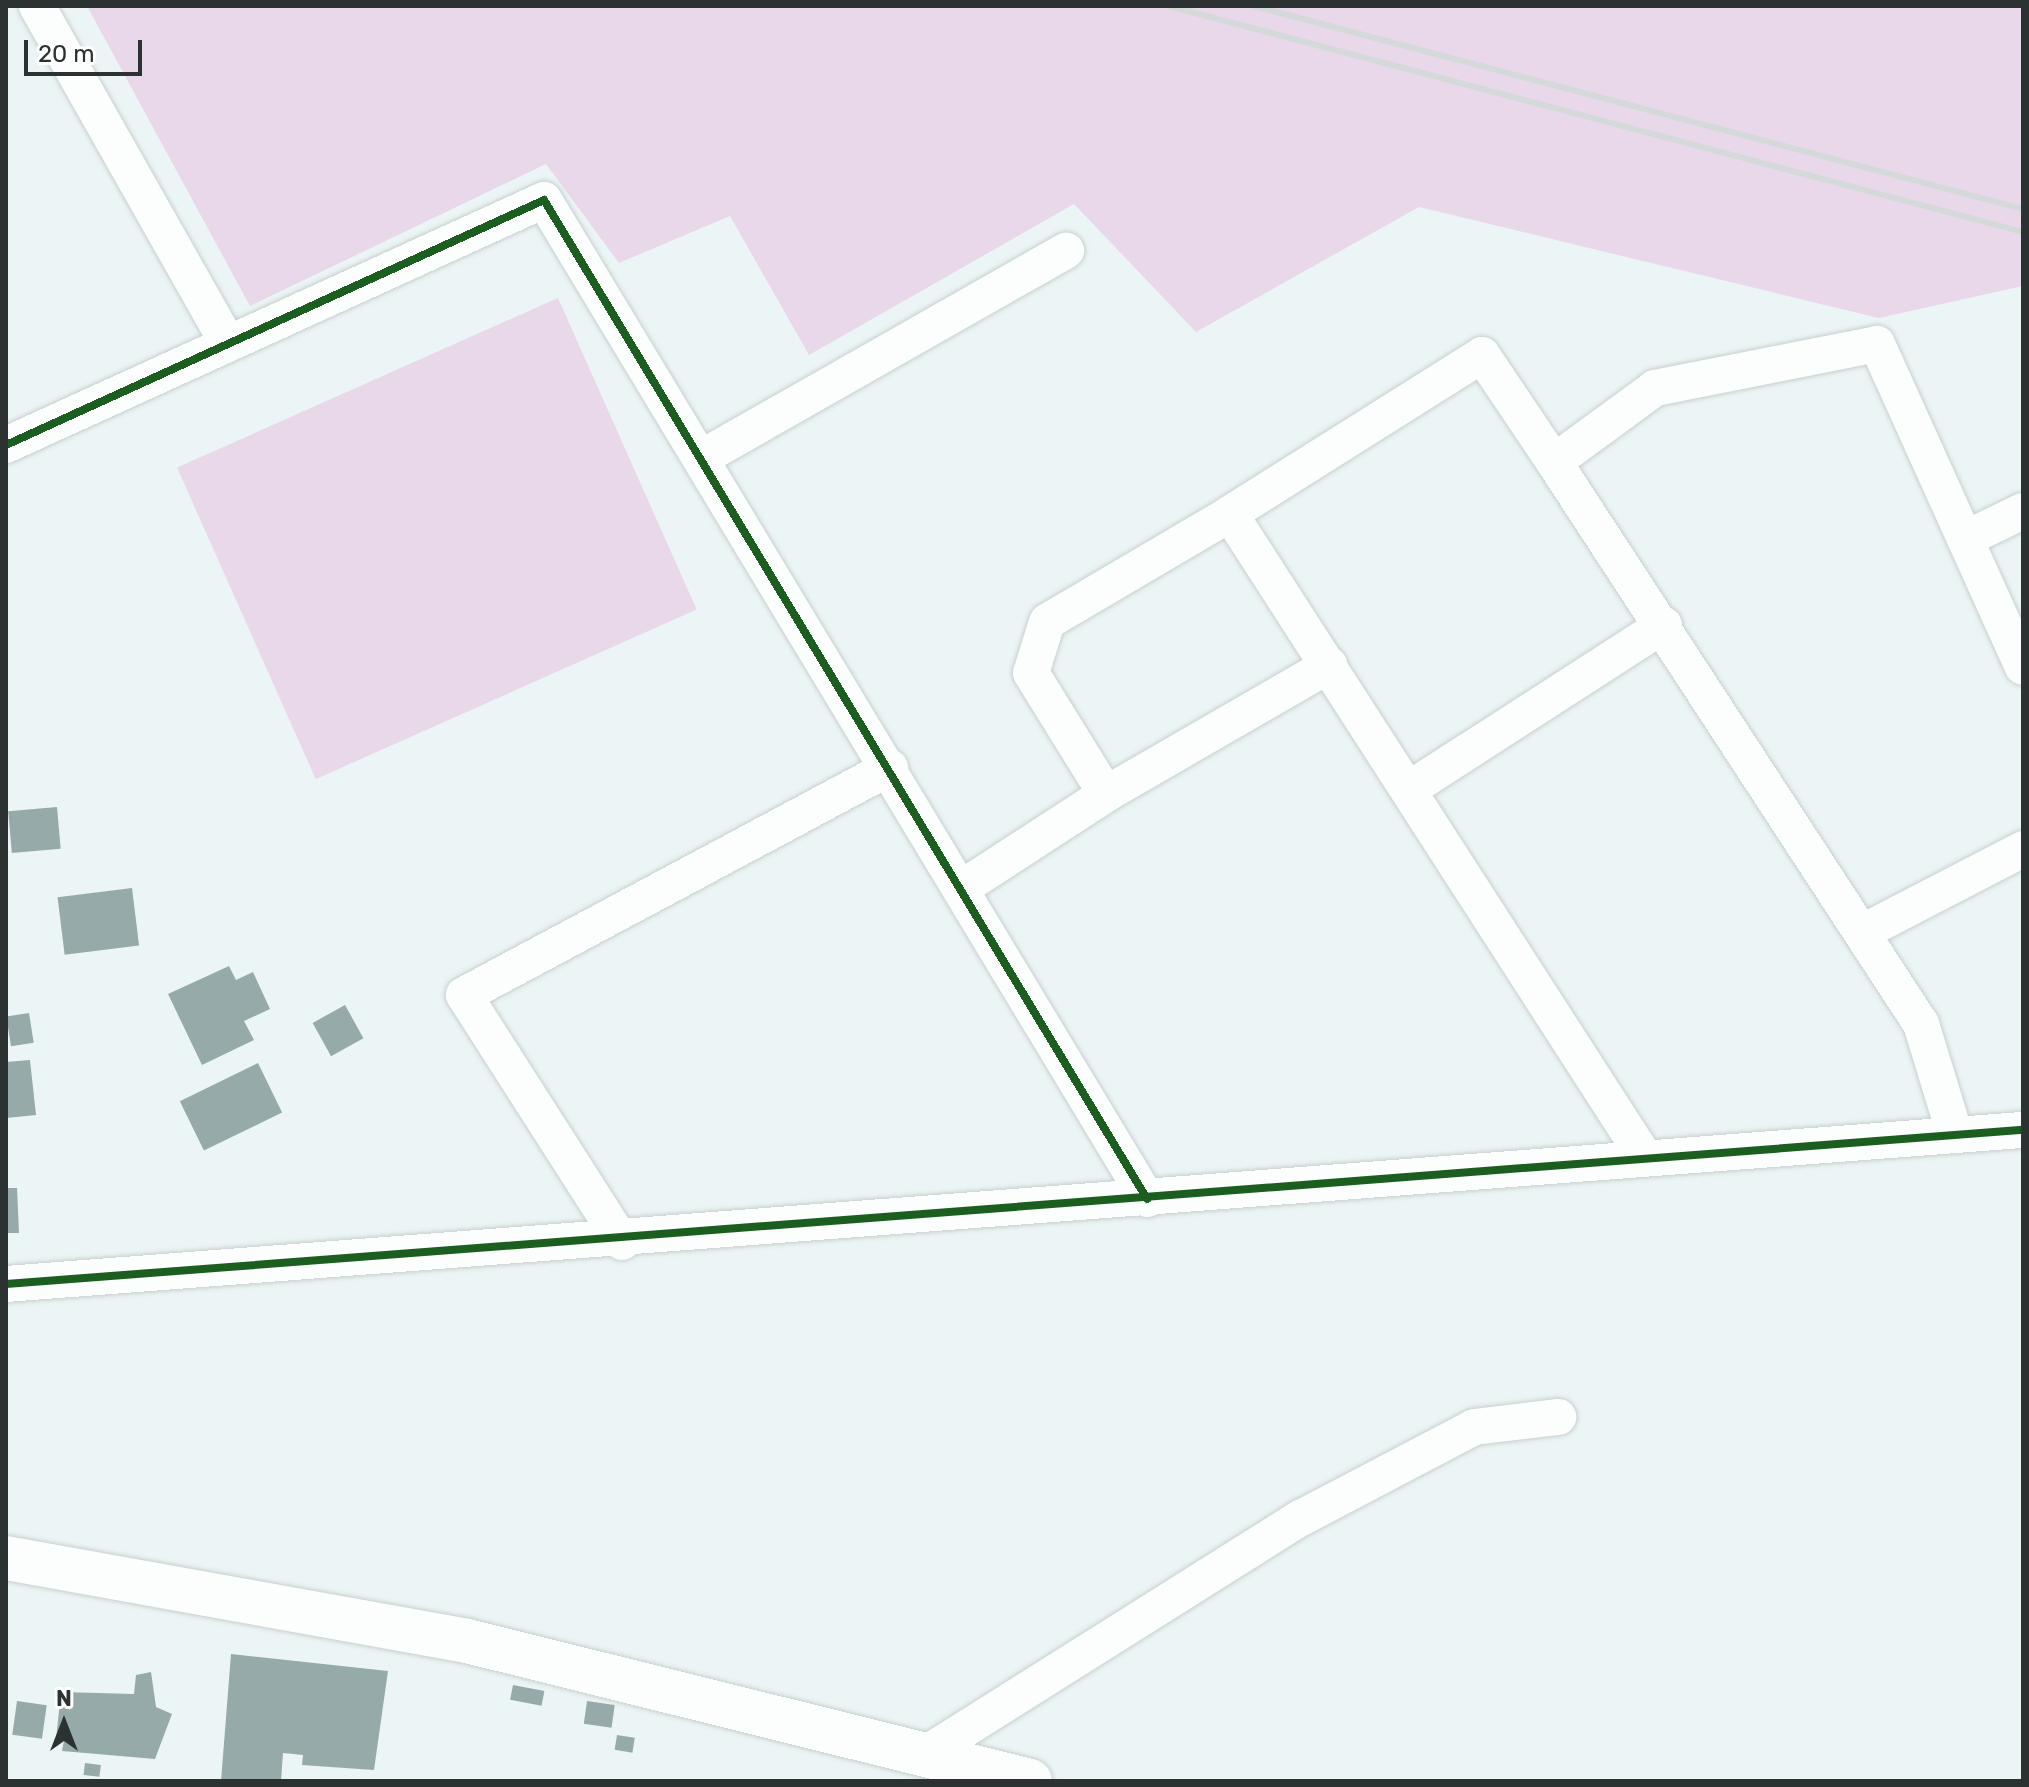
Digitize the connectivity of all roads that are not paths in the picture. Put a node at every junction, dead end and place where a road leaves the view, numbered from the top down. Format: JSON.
{"nodes":[{"id":1,"x":37,"y":6,"type":"edge"},
{"id":2,"x":1066,"y":251,"type":"dead end"},
{"id":3,"x":228,"y":344,"type":"junction"},
{"id":4,"x":6,"y":445,"type":"edge"},
{"id":5,"x":701,"y":458,"type":"junction"},
{"id":6,"x":1554,"y":462,"type":"junction"},
{"id":7,"x":2023,"y":511,"type":"edge"},
{"id":8,"x":1230,"y":514,"type":"junction"},
{"id":9,"x":1965,"y":539,"type":"junction"},
{"id":10,"x":1664,"y":625,"type":"junction"},
{"id":11,"x":1329,"y":665,"type":"junction"},
{"id":12,"x":2023,"y":667,"type":"edge"},
{"id":13,"x":890,"y":768,"type":"junction"},
{"id":14,"x":1411,"y":788,"type":"junction"},
{"id":15,"x":1106,"y":794,"type":"junction"},
{"id":16,"x":2023,"y":849,"type":"edge"},
{"id":17,"x":963,"y":887,"type":"junction"},
{"id":18,"x":1863,"y":932,"type":"junction"},
{"id":19,"x":2023,"y":1130,"type":"edge"},
{"id":20,"x":1955,"y":1135,"type":"junction"},
{"id":21,"x":1645,"y":1158,"type":"junction"},
{"id":22,"x":1147,"y":1199,"type":"junction"},
{"id":23,"x":622,"y":1242,"type":"junction"},
{"id":24,"x":6,"y":1284,"type":"edge"},
{"id":25,"x":1558,"y":1417,"type":"dead end"},
{"id":26,"x":6,"y":1558,"type":"edge"},
{"id":27,"x":924,"y":1755,"type":"junction"},
{"id":28,"x":1030,"y":1781,"type":"edge"}],
"edges":[{"from":1,"to":3,"type":"street"},
{"from":2,"to":5,"type":"street"},
{"from":3,"to":4,"type":"street"},
{"from":3,"to":5,"type":"street"},
{"from":5,"to":13,"type":"street"},
{"from":6,"to":8,"type":"street"},
{"from":6,"to":9,"type":"street"},
{"from":6,"to":10,"type":"street"},
{"from":7,"to":9,"type":"street"},
{"from":8,"to":11,"type":"street"},
{"from":8,"to":15,"type":"street"},
{"from":9,"to":12,"type":"street"},
{"from":10,"to":14,"type":"street"},
{"from":10,"to":18,"type":"street"},
{"from":11,"to":14,"type":"street"},
{"from":11,"to":15,"type":"street"},
{"from":13,"to":17,"type":"street"},
{"from":13,"to":23,"type":"street"},
{"from":14,"to":21,"type":"street"},
{"from":15,"to":17,"type":"street"},
{"from":16,"to":18,"type":"street"},
{"from":17,"to":22,"type":"street"},
{"from":18,"to":20,"type":"street"},
{"from":19,"to":20,"type":"street"},
{"from":20,"to":21,"type":"street"},
{"from":21,"to":22,"type":"street"},
{"from":22,"to":23,"type":"street"},
{"from":23,"to":24,"type":"street"},
{"from":25,"to":27,"type":"street"},
{"from":26,"to":27,"type":"street"},
{"from":27,"to":28,"type":"street"}]}
